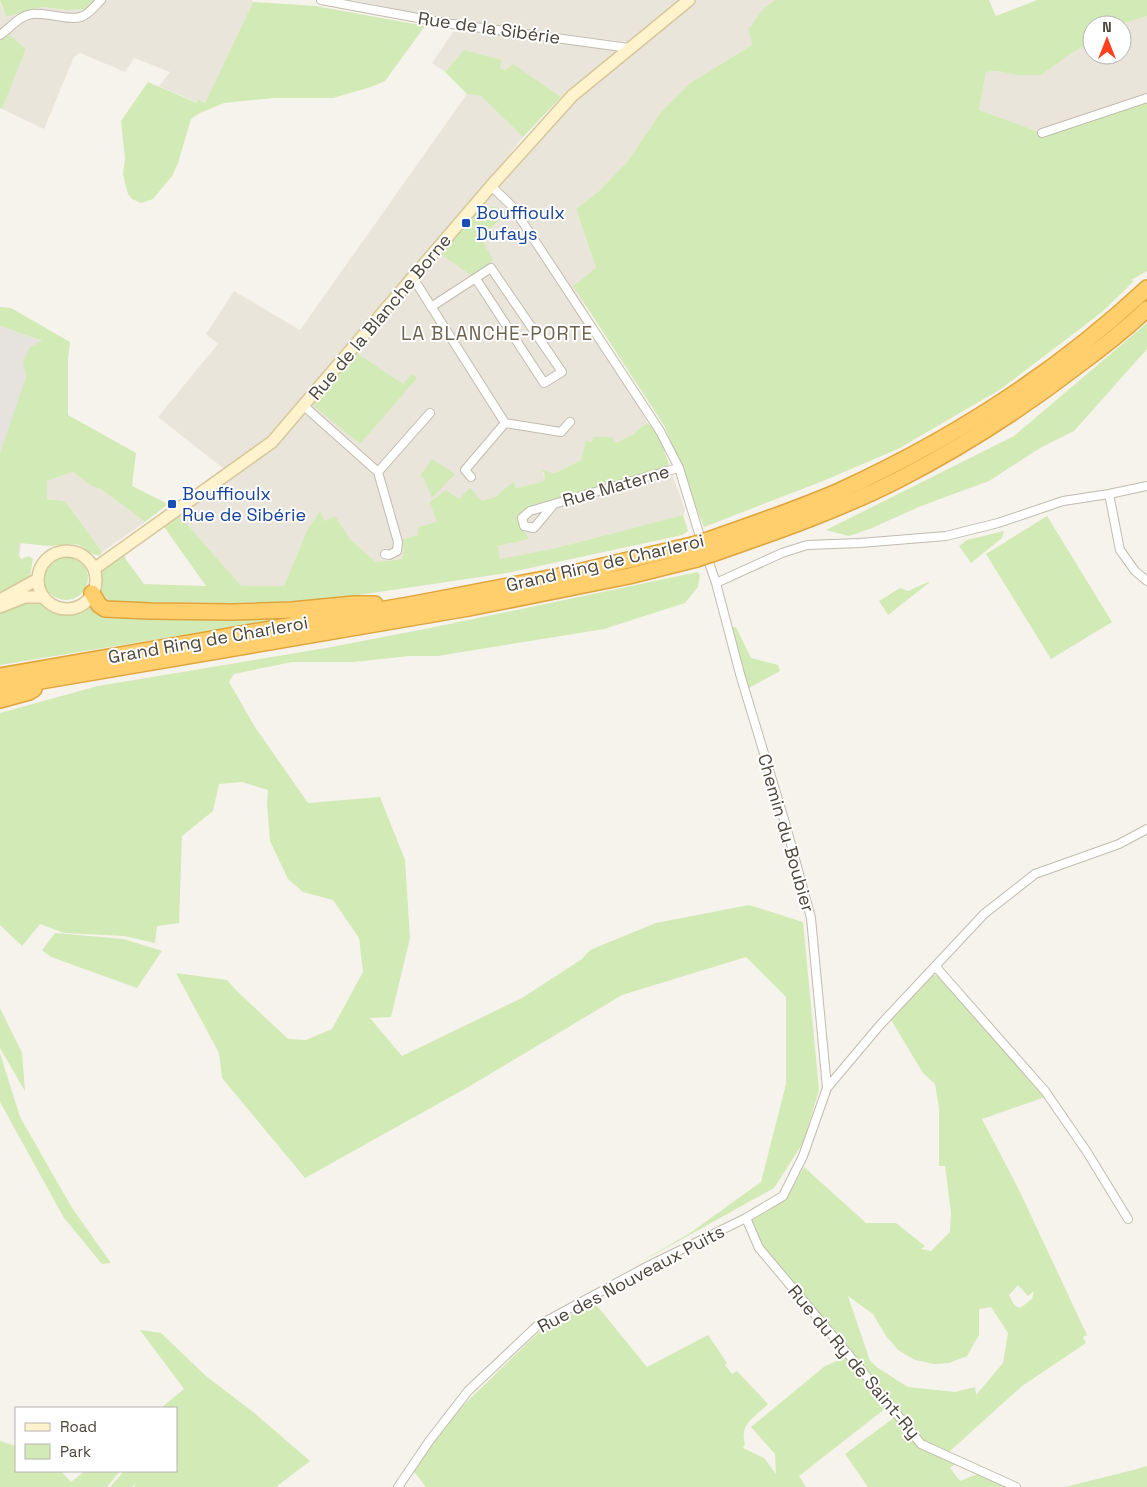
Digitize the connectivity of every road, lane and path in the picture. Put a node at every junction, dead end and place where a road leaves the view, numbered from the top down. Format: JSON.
{"nodes":[{"id":1,"x":101,"y":0,"type":"edge"},
{"id":2,"x":320,"y":0,"type":"edge"},
{"id":3,"x":689,"y":0,"type":"edge"},
{"id":4,"x":0,"y":28,"type":"edge"},
{"id":5,"x":9,"y":29,"type":"junction"},
{"id":6,"x":0,"y":35,"type":"edge"},
{"id":7,"x":629,"y":48,"type":"junction"},
{"id":8,"x":1147,"y":98,"type":"edge"},
{"id":9,"x":1042,"y":133,"type":"dead end"},
{"id":10,"x":491,"y":186,"type":"junction"},
{"id":11,"x":411,"y":278,"type":"junction"},
{"id":12,"x":476,"y":279,"type":"junction"},
{"id":13,"x":1147,"y":288,"type":"edge"},
{"id":14,"x":431,"y":308,"type":"junction"},
{"id":15,"x":1147,"y":310,"type":"edge"},
{"id":16,"x":304,"y":406,"type":"junction"},
{"id":17,"x":430,"y":413,"type":"dead end"},
{"id":18,"x":570,"y":422,"type":"dead end"},
{"id":19,"x":505,"y":423,"type":"junction"},
{"id":20,"x":678,"y":468,"type":"junction"},
{"id":21,"x":378,"y":472,"type":"junction"},
{"id":22,"x":471,"y":477,"type":"dead end"},
{"id":23,"x":1147,"y":486,"type":"edge"},
{"id":24,"x":1109,"y":494,"type":"junction"},
{"id":25,"x":554,"y":504,"type":"dead end"},
{"id":26,"x":710,"y":547,"type":"junction"},
{"id":27,"x":694,"y":552,"type":"junction"},
{"id":28,"x":385,"y":554,"type":"dead end"},
{"id":29,"x":94,"y":569,"type":"junction"},
{"id":30,"x":38,"y":579,"type":"junction"},
{"id":31,"x":1147,"y":581,"type":"edge"},
{"id":32,"x":716,"y":583,"type":"junction"},
{"id":33,"x":92,"y":594,"type":"junction"},
{"id":34,"x":44,"y":597,"type":"junction"},
{"id":35,"x":0,"y":600,"type":"edge"},
{"id":36,"x":414,"y":604,"type":"junction"},
{"id":37,"x":0,"y":607,"type":"edge"},
{"id":38,"x":0,"y":676,"type":"edge"},
{"id":39,"x":47,"y":680,"type":"junction"},
{"id":40,"x":0,"y":688,"type":"edge"},
{"id":41,"x":0,"y":700,"type":"edge"},
{"id":42,"x":1147,"y":829,"type":"edge"},
{"id":43,"x":935,"y":966,"type":"junction"},
{"id":44,"x":827,"y":1088,"type":"junction"},
{"id":45,"x":746,"y":1218,"type":"junction"},
{"id":46,"x":1128,"y":1219,"type":"dead end"},
{"id":47,"x":398,"y":1487,"type":"edge"},
{"id":48,"x":1016,"y":1487,"type":"edge"}],
"edges":[{"from":1,"to":5,"type":"street"},
{"from":2,"to":7,"type":"street","name":"Rue de la Sibérie"},
{"from":3,"to":7,"type":"street","name":"Rue de la Blanche Borne"},
{"from":4,"to":5,"type":"street"},
{"from":5,"to":6,"type":"street"},
{"from":7,"to":10,"type":"street","name":"Rue de la Blanche Borne"},
{"from":8,"to":9,"type":"street"},
{"from":10,"to":11,"type":"street","name":"Rue de la Blanche Borne"},
{"from":10,"to":20,"type":"street","name":"Chemin du Boubier"},
{"from":11,"to":14,"type":"street"},
{"from":11,"to":16,"type":"street","name":"Rue de la Blanche Borne"},
{"from":12,"to":12,"type":"street"},
{"from":12,"to":14,"type":"street"},
{"from":13,"to":26,"type":"highway","name":"Grand Ring de Charleroi"},
{"from":14,"to":19,"type":"street"},
{"from":15,"to":26,"type":"highway","name":"Grand Ring de Charleroi"},
{"from":16,"to":21,"type":"street"},
{"from":16,"to":29,"type":"street","name":"Rue de la Blanche Borne"},
{"from":17,"to":21,"type":"street"},
{"from":18,"to":19,"type":"street"},
{"from":19,"to":22,"type":"street"},
{"from":20,"to":25,"type":"street","name":"Rue Materne"},
{"from":20,"to":32,"type":"street","name":"Chemin du Boubier"},
{"from":21,"to":28,"type":"street"},
{"from":23,"to":24,"type":"street"},
{"from":24,"to":31,"type":"street"},
{"from":24,"to":32,"type":"street"},
{"from":26,"to":27,"type":"highway","name":"Grand Ring de Charleroi","bridge":true},
{"from":27,"to":36,"type":"highway","name":"Grand Ring de Charleroi"},
{"from":27,"to":39,"type":"highway","name":"Grand Ring de Charleroi"},
{"from":29,"to":30,"type":"street"},
{"from":29,"to":33,"type":"street"},
{"from":30,"to":34,"type":"street"},
{"from":30,"to":35,"type":"street"},
{"from":32,"to":44,"type":"street","name":"Chemin du Boubier"},
{"from":33,"to":34,"type":"street"},
{"from":33,"to":36,"type":"highway"},
{"from":34,"to":37,"type":"street"},
{"from":36,"to":38,"type":"highway","name":"Grand Ring de Charleroi"},
{"from":39,"to":40,"type":"highway","name":"Grand Ring de Charleroi"},
{"from":39,"to":41,"type":"highway"},
{"from":42,"to":43,"type":"street"},
{"from":43,"to":44,"type":"street"},
{"from":43,"to":46,"type":"street"},
{"from":44,"to":45,"type":"street","name":"Rue des Nouveaux Puits"},
{"from":45,"to":47,"type":"street","name":"Rue des Nouveaux Puits"},
{"from":45,"to":48,"type":"street","name":"Rue du Ry de Saint-Ry"}]}
